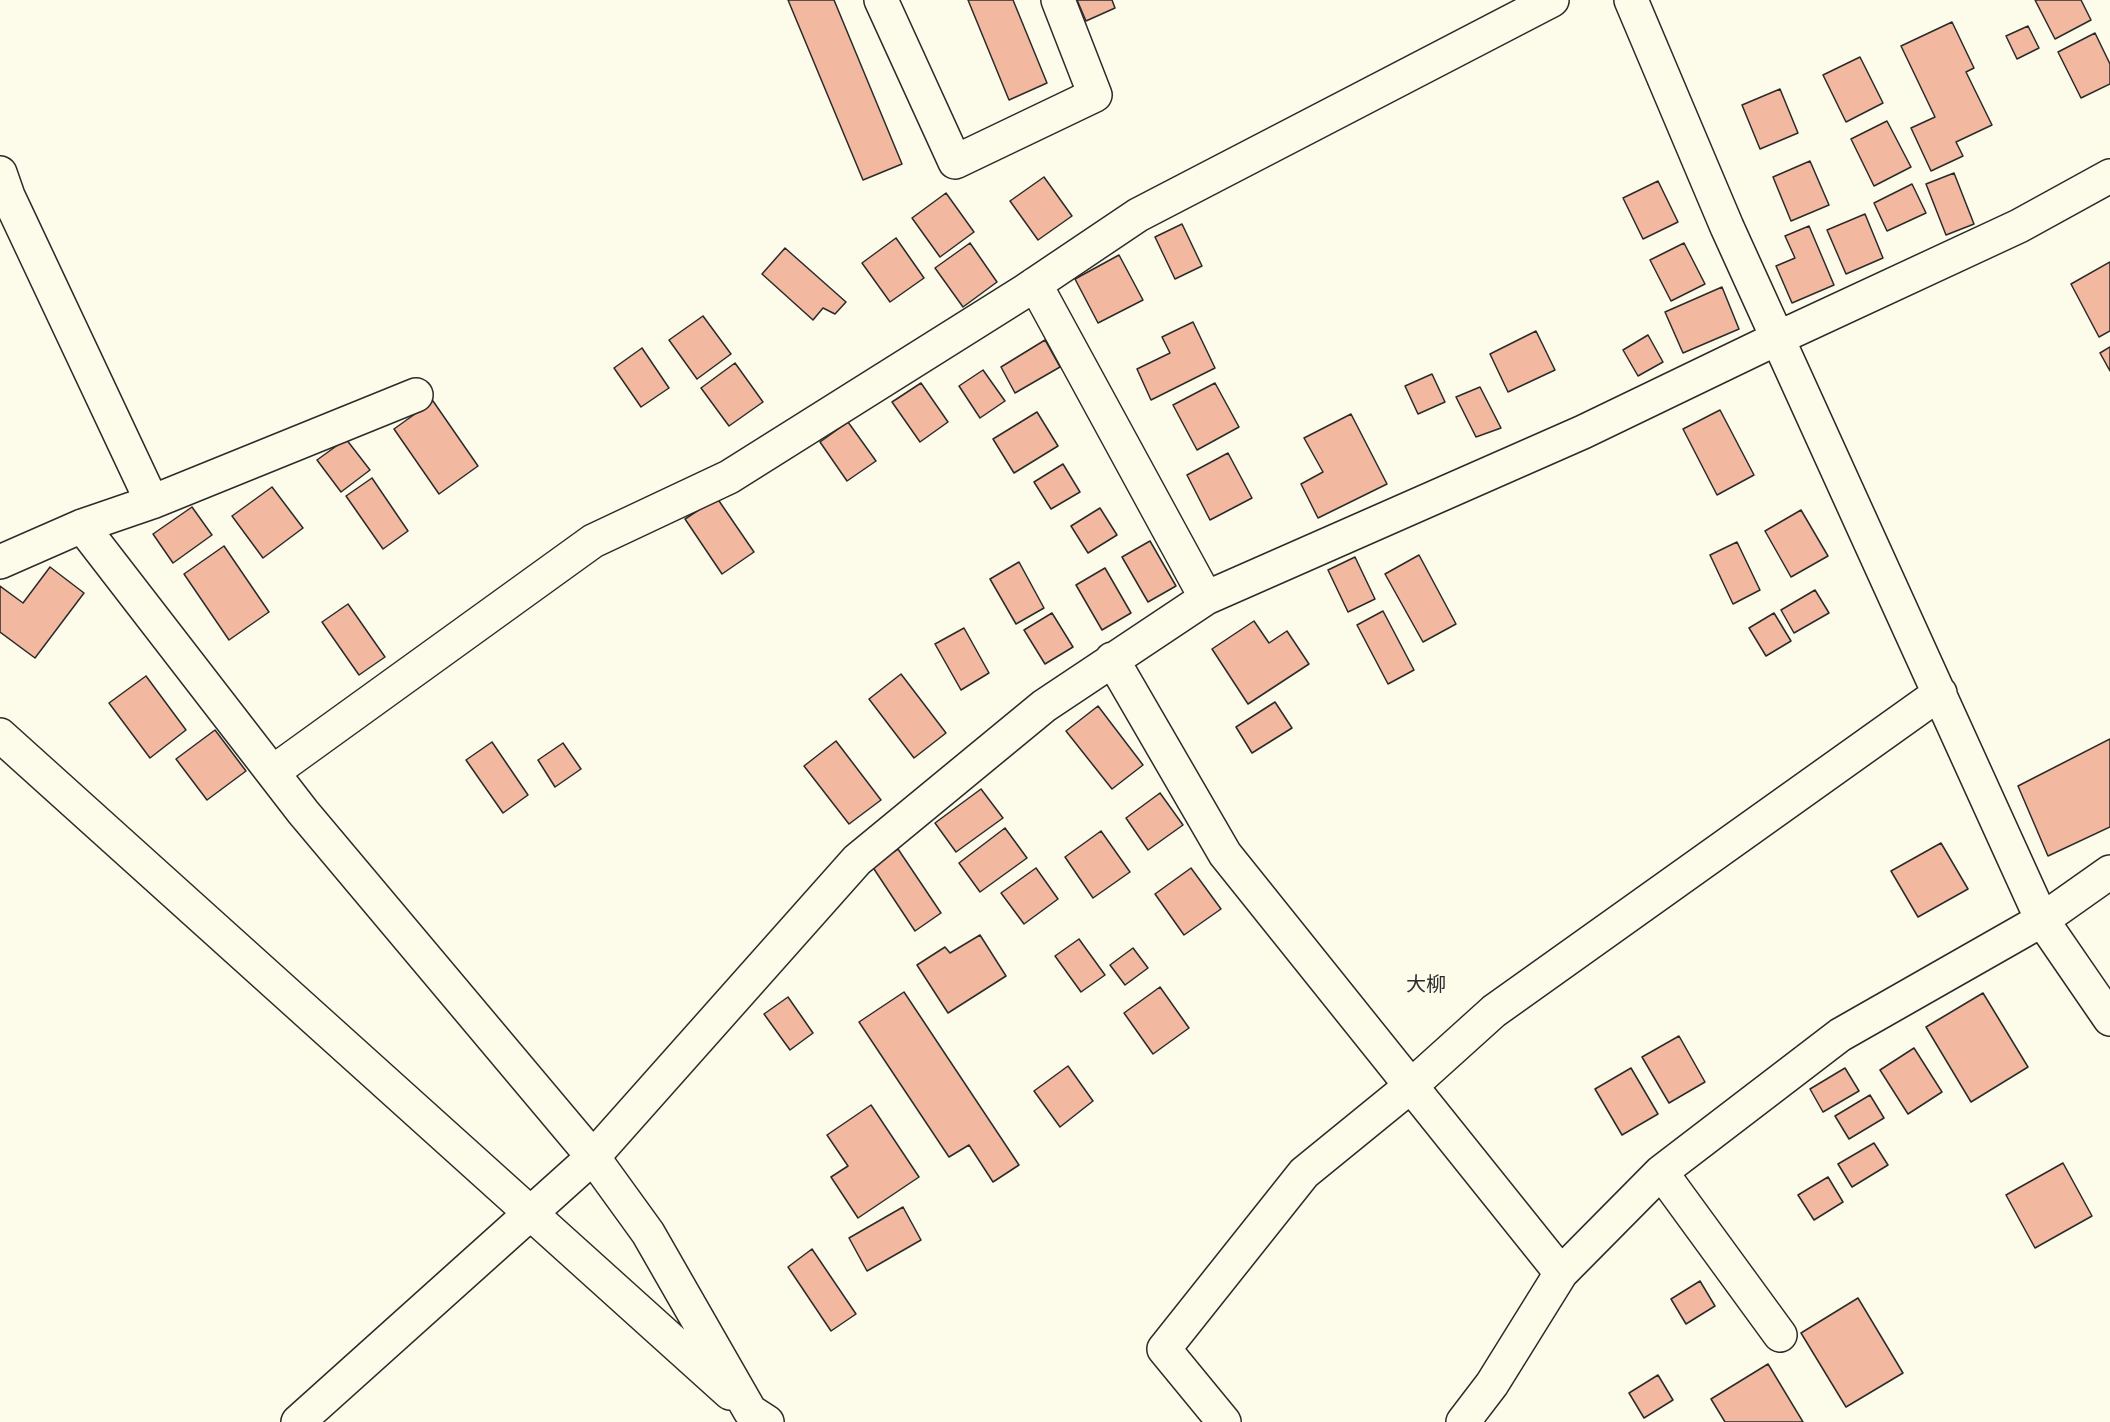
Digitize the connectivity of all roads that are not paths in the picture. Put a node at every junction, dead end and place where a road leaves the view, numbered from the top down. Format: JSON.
{"nodes":[{"id":1,"x":881,"y":0,"type":"edge"},
{"id":2,"x":1058,"y":0,"type":"edge"},
{"id":3,"x":1552,"y":0,"type":"edge"},
{"id":4,"x":1631,"y":0,"type":"edge"},
{"id":5,"x":0,"y":173,"type":"edge"},
{"id":6,"x":2110,"y":176,"type":"edge"},
{"id":7,"x":1035,"y":284,"type":"junction"},
{"id":8,"x":1778,"y":338,"type":"junction"},
{"id":9,"x":416,"y":395,"type":"dead end"},
{"id":10,"x":152,"y":502,"type":"junction"},
{"id":11,"x":82,"y":526,"type":"junction"},
{"id":12,"x":0,"y":562,"type":"edge"},
{"id":13,"x":1206,"y":598,"type":"junction"},
{"id":14,"x":1112,"y":659,"type":"junction"},
{"id":15,"x":1940,"y":693,"type":"junction"},
{"id":16,"x":0,"y":735,"type":"edge"},
{"id":17,"x":273,"y":772,"type":"junction"},
{"id":18,"x":2110,"y":872,"type":"edge"},
{"id":19,"x":2042,"y":920,"type":"junction"},
{"id":20,"x":2110,"y":1019,"type":"edge"},
{"id":21,"x":1412,"y":1085,"type":"junction"},
{"id":22,"x":593,"y":1157,"type":"junction"},
{"id":23,"x":1661,"y":1172,"type":"junction"},
{"id":24,"x":530,"y":1213,"type":"junction"},
{"id":25,"x":1561,"y":1273,"type":"junction"},
{"id":26,"x":1780,"y":1335,"type":"dead end"},
{"id":27,"x":758,"y":1416,"type":"edge"},
{"id":28,"x":298,"y":1422,"type":"edge"},
{"id":29,"x":1224,"y":1422,"type":"edge"},
{"id":30,"x":1463,"y":1422,"type":"edge"}],
"edges":[{"from":1,"to":2,"type":"street"},
{"from":3,"to":7,"type":"street"},
{"from":4,"to":8,"type":"street"},
{"from":5,"to":10,"type":"street"},
{"from":6,"to":8,"type":"street"},
{"from":7,"to":13,"type":"street"},
{"from":7,"to":17,"type":"street"},
{"from":8,"to":13,"type":"street"},
{"from":8,"to":15,"type":"street"},
{"from":9,"to":10,"type":"street"},
{"from":10,"to":11,"type":"street"},
{"from":11,"to":12,"type":"street"},
{"from":11,"to":17,"type":"street"},
{"from":13,"to":14,"type":"street"},
{"from":14,"to":21,"type":"street"},
{"from":14,"to":22,"type":"street"},
{"from":15,"to":19,"type":"street"},
{"from":15,"to":21,"type":"street"},
{"from":16,"to":24,"type":"street"},
{"from":17,"to":22,"type":"street"},
{"from":18,"to":19,"type":"street"},
{"from":19,"to":20,"type":"street"},
{"from":19,"to":23,"type":"street"},
{"from":21,"to":25,"type":"street"},
{"from":21,"to":29,"type":"street"},
{"from":22,"to":24,"type":"street"},
{"from":22,"to":27,"type":"street"},
{"from":23,"to":25,"type":"street"},
{"from":23,"to":26,"type":"street"},
{"from":24,"to":27,"type":"street"},
{"from":24,"to":28,"type":"street"},
{"from":25,"to":30,"type":"street"}]}
